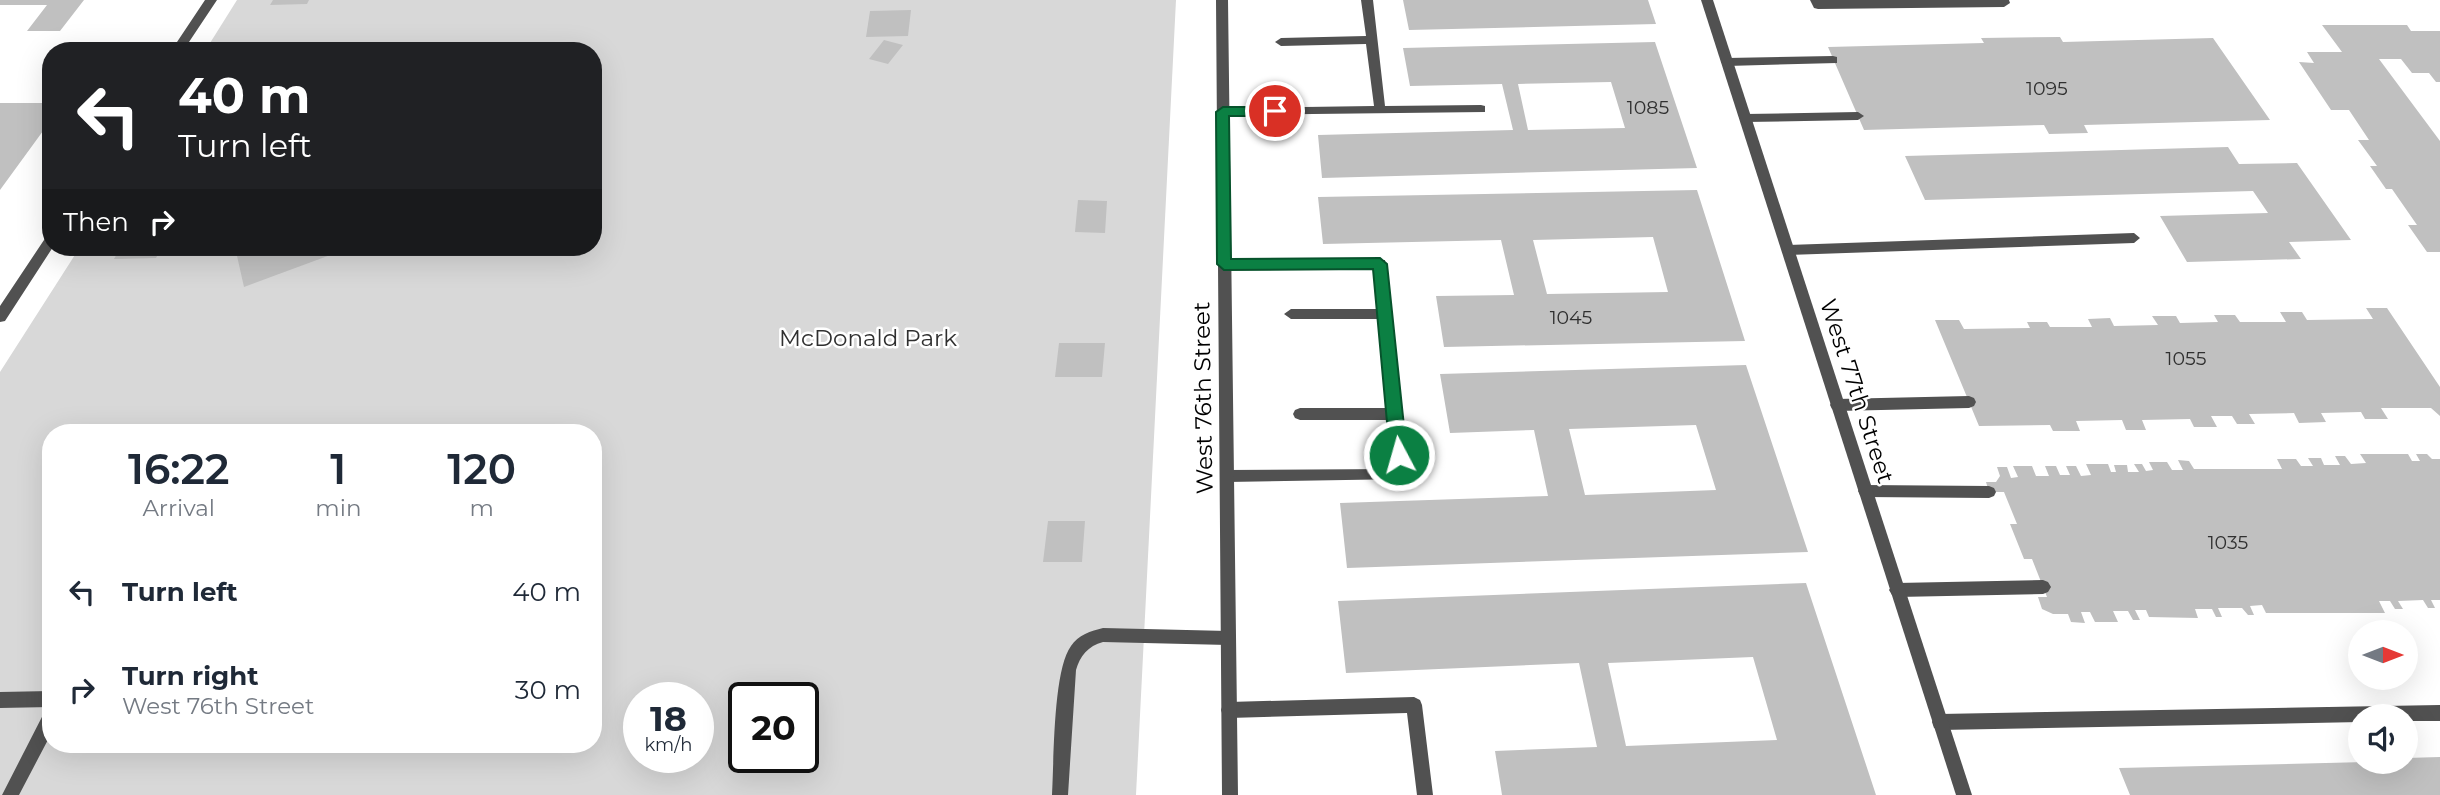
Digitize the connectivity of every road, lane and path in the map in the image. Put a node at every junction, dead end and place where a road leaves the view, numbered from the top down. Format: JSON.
{"nodes":[{"id":1,"x":211,"y":0,"type":"edge"},
{"id":2,"x":1222,"y":0,"type":"edge"},
{"id":3,"x":1367,"y":0,"type":"edge"},
{"id":4,"x":1707,"y":0,"type":"edge"},
{"id":5,"x":1816,"y":0,"type":"edge"},
{"id":6,"x":2003,"y":0,"type":"edge"},
{"id":7,"x":1372,"y":40,"type":"junction"},
{"id":8,"x":183,"y":42,"type":"edge"},
{"id":9,"x":1281,"y":43,"type":"dead end"},
{"id":10,"x":1833,"y":60,"type":"dead end"},
{"id":11,"x":1727,"y":62,"type":"junction"},
{"id":12,"x":1380,"y":110,"type":"junction"},
{"id":13,"x":1481,"y":110,"type":"dead end"},
{"id":14,"x":1223,"y":112,"type":"junction"},
{"id":15,"x":1858,"y":116,"type":"dead end"},
{"id":16,"x":1745,"y":118,"type":"junction"},
{"id":17,"x":2133,"y":238,"type":"dead end"},
{"id":18,"x":1788,"y":250,"type":"junction"},
{"id":19,"x":42,"y":254,"type":"edge"},
{"id":20,"x":1224,"y":264,"type":"junction"},
{"id":21,"x":1291,"y":314,"type":"dead end"},
{"id":22,"x":1385,"y":314,"type":"junction"},
{"id":23,"x":0,"y":317,"type":"edge"},
{"id":24,"x":1969,"y":402,"type":"dead end"},
{"id":25,"x":1837,"y":405,"type":"junction"},
{"id":26,"x":1300,"y":414,"type":"dead end"},
{"id":27,"x":1394,"y":414,"type":"junction"},
{"id":28,"x":1227,"y":476,"type":"junction"},
{"id":29,"x":1865,"y":491,"type":"junction"},
{"id":30,"x":1989,"y":492,"type":"dead end"},
{"id":31,"x":2043,"y":587,"type":"dead end"},
{"id":32,"x":1897,"y":590,"type":"junction"},
{"id":33,"x":1228,"y":638,"type":"junction"},
{"id":34,"x":42,"y":699,"type":"edge"},
{"id":35,"x":0,"y":700,"type":"edge"},
{"id":36,"x":1229,"y":710,"type":"junction"},
{"id":37,"x":2440,"y":713,"type":"edge"},
{"id":38,"x":1940,"y":722,"type":"junction"},
{"id":39,"x":42,"y":734,"type":"edge"},
{"id":40,"x":10,"y":795,"type":"edge"},
{"id":41,"x":1060,"y":795,"type":"edge"},
{"id":42,"x":1230,"y":795,"type":"edge"},
{"id":43,"x":1425,"y":795,"type":"edge"},
{"id":44,"x":1964,"y":795,"type":"edge"}],
"edges":[{"from":1,"to":8,"type":"street"},
{"from":2,"to":14,"type":"street","name":"West 76th Street"},
{"from":3,"to":7,"type":"street"},
{"from":4,"to":11,"type":"street","name":"West 77th Street"},
{"from":5,"to":6,"type":"street"},
{"from":7,"to":9,"type":"street"},
{"from":7,"to":12,"type":"street"},
{"from":10,"to":11,"type":"street"},
{"from":11,"to":16,"type":"street","name":"West 77th Street"},
{"from":12,"to":13,"type":"street"},
{"from":12,"to":14,"type":"street"},
{"from":14,"to":20,"type":"street","name":"West 76th Street"},
{"from":15,"to":16,"type":"street"},
{"from":16,"to":18,"type":"street","name":"West 77th Street"},
{"from":17,"to":18,"type":"street"},
{"from":18,"to":25,"type":"street","name":"West 77th Street"},
{"from":19,"to":23,"type":"street"},
{"from":20,"to":22,"type":"street"},
{"from":20,"to":28,"type":"street","name":"West 76th Street"},
{"from":21,"to":22,"type":"street"},
{"from":22,"to":27,"type":"street"},
{"from":24,"to":25,"type":"street"},
{"from":25,"to":29,"type":"street","name":"West 77th Street"},
{"from":26,"to":27,"type":"street"},
{"from":27,"to":28,"type":"street"},
{"from":28,"to":33,"type":"street","name":"West 76th Street"},
{"from":29,"to":30,"type":"street"},
{"from":29,"to":32,"type":"street","name":"West 77th Street"},
{"from":31,"to":32,"type":"street"},
{"from":32,"to":38,"type":"street","name":"West 77th Street"},
{"from":33,"to":36,"type":"street","name":"West 76th Street"},
{"from":33,"to":41,"type":"street"},
{"from":34,"to":35,"type":"street"},
{"from":36,"to":42,"type":"street","name":"West 76th Street"},
{"from":36,"to":43,"type":"street"},
{"from":37,"to":38,"type":"street"},
{"from":38,"to":44,"type":"street","name":"West 77th Street"},
{"from":39,"to":40,"type":"street"}]}
